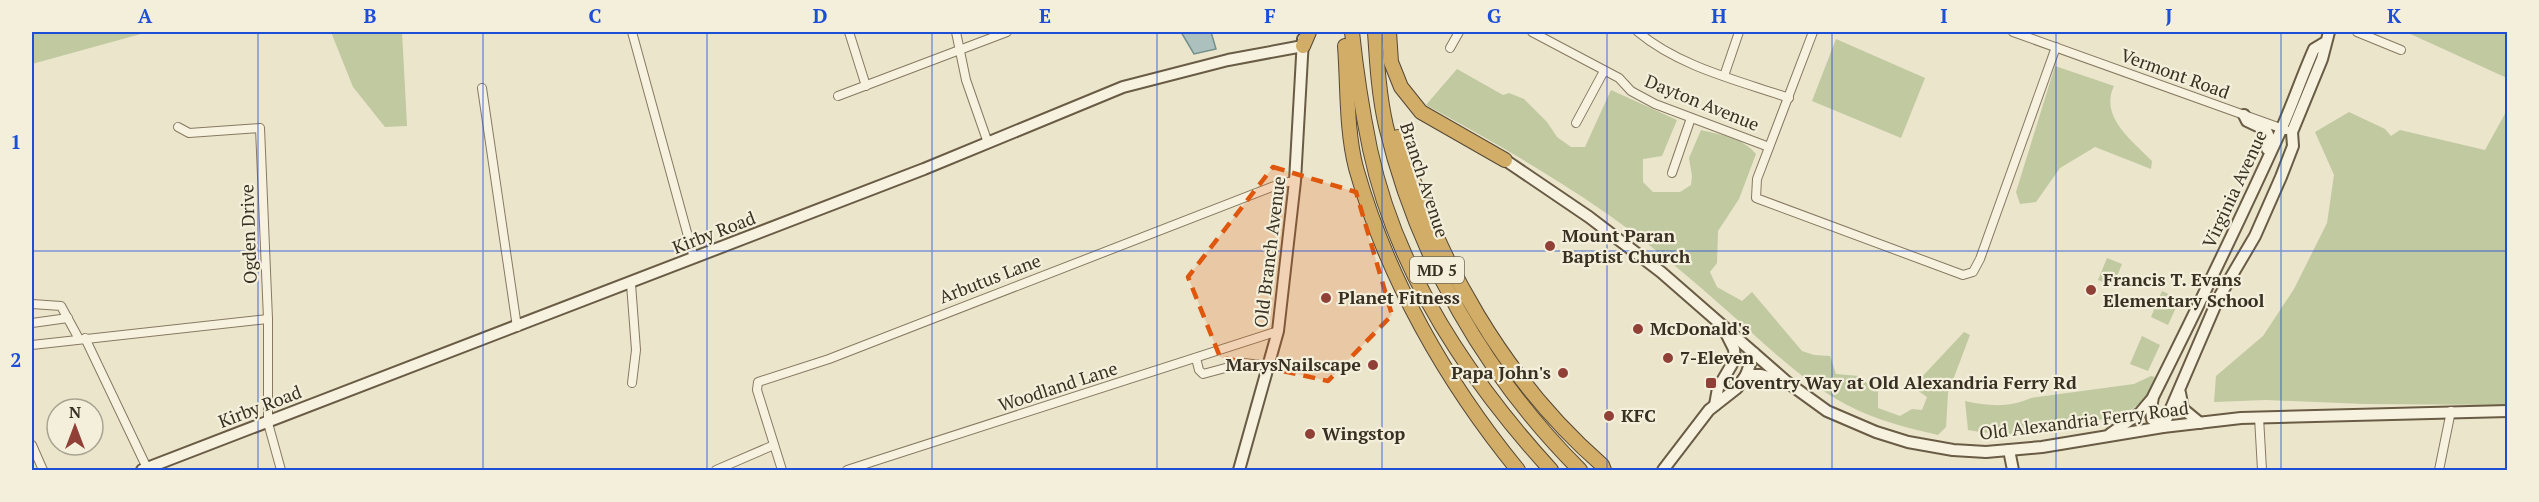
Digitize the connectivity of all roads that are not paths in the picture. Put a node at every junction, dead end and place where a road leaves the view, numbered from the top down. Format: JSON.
{"nodes":[{"id":1,"x":632,"y":32,"type":"edge"},
{"id":2,"x":849,"y":32,"type":"edge"},
{"id":3,"x":956,"y":32,"type":"edge"},
{"id":4,"x":1007,"y":32,"type":"edge"},
{"id":5,"x":1303,"y":32,"type":"edge"},
{"id":6,"x":1309,"y":32,"type":"edge"},
{"id":7,"x":1345,"y":32,"type":"edge"},
{"id":8,"x":1352,"y":32,"type":"edge"},
{"id":9,"x":1374,"y":32,"type":"edge"},
{"id":10,"x":1389,"y":32,"type":"edge"},
{"id":11,"x":1459,"y":32,"type":"edge"},
{"id":12,"x":1532,"y":32,"type":"edge"},
{"id":13,"x":1638,"y":32,"type":"edge"},
{"id":14,"x":1739,"y":32,"type":"edge"},
{"id":15,"x":1812,"y":32,"type":"edge"},
{"id":16,"x":2013,"y":32,"type":"edge"},
{"id":17,"x":2329,"y":32,"type":"edge"},
{"id":18,"x":2357,"y":32,"type":"edge"},
{"id":19,"x":1303,"y":46,"type":"junction"},
{"id":20,"x":2056,"y":47,"type":"junction"},
{"id":21,"x":1450,"y":48,"type":"dead end"},
{"id":22,"x":2401,"y":50,"type":"dead end"},
{"id":23,"x":960,"y":51,"type":"junction"},
{"id":24,"x":1604,"y":71,"type":"junction"},
{"id":25,"x":1724,"y":76,"type":"junction"},
{"id":26,"x":1379,"y":78,"type":"junction"},
{"id":27,"x":867,"y":86,"type":"junction"},
{"id":28,"x":482,"y":88,"type":"dead end"},
{"id":29,"x":838,"y":96,"type":"dead end"},
{"id":30,"x":1789,"y":98,"type":"junction"},
{"id":31,"x":2244,"y":115,"type":"junction"},
{"id":32,"x":1691,"y":118,"type":"junction"},
{"id":33,"x":1576,"y":123,"type":"dead end"},
{"id":34,"x":178,"y":127,"type":"dead end"},
{"id":35,"x":2287,"y":130,"type":"junction"},
{"id":36,"x":988,"y":143,"type":"junction"},
{"id":37,"x":1769,"y":147,"type":"junction"},
{"id":38,"x":1505,"y":160,"type":"joint"},
{"id":39,"x":2266,"y":161,"type":"junction"},
{"id":40,"x":1672,"y":173,"type":"dead end"},
{"id":41,"x":1295,"y":181,"type":"junction"},
{"id":42,"x":694,"y":258,"type":"junction"},
{"id":43,"x":631,"y":284,"type":"junction"},
{"id":44,"x":32,"y":304,"type":"edge"},
{"id":45,"x":68,"y":318,"type":"junction"},
{"id":46,"x":268,"y":319,"type":"junction"},
{"id":47,"x":32,"y":322,"type":"edge"},
{"id":48,"x":1722,"y":325,"type":"junction"},
{"id":49,"x":517,"y":327,"type":"junction"},
{"id":50,"x":1278,"y":331,"type":"junction"},
{"id":51,"x":82,"y":338,"type":"junction"},
{"id":52,"x":32,"y":345,"type":"edge"},
{"id":53,"x":1754,"y":353,"type":"junction"},
{"id":54,"x":1196,"y":358,"type":"junction"},
{"id":55,"x":1269,"y":366,"type":"junction"},
{"id":56,"x":1727,"y":370,"type":"junction"},
{"id":57,"x":1746,"y":375,"type":"junction"},
{"id":58,"x":632,"y":382,"type":"dead end"},
{"id":59,"x":1787,"y":382,"type":"junction"},
{"id":60,"x":2180,"y":387,"type":"junction"},
{"id":61,"x":2153,"y":398,"type":"junction"},
{"id":62,"x":1716,"y":405,"type":"junction"},
{"id":63,"x":2451,"y":411,"type":"junction"},
{"id":64,"x":2508,"y":411,"type":"edge"},
{"id":65,"x":2259,"y":417,"type":"junction"},
{"id":66,"x":268,"y":423,"type":"junction"},
{"id":67,"x":2200,"y":423,"type":"junction"},
{"id":68,"x":2163,"y":427,"type":"junction"},
{"id":69,"x":2105,"y":437,"type":"junction"},
{"id":70,"x":32,"y":445,"type":"edge"},
{"id":71,"x":774,"y":445,"type":"junction"},
{"id":72,"x":2009,"y":450,"type":"junction"},
{"id":73,"x":144,"y":470,"type":"edge"},
{"id":74,"x":43,"y":471,"type":"edge"},
{"id":75,"x":281,"y":471,"type":"edge"},
{"id":76,"x":716,"y":471,"type":"edge"},
{"id":77,"x":782,"y":471,"type":"edge"},
{"id":78,"x":847,"y":471,"type":"edge"},
{"id":79,"x":1239,"y":471,"type":"edge"},
{"id":80,"x":1518,"y":471,"type":"edge"},
{"id":81,"x":1551,"y":471,"type":"edge"},
{"id":82,"x":1580,"y":471,"type":"edge"},
{"id":83,"x":1604,"y":471,"type":"edge"},
{"id":84,"x":1663,"y":471,"type":"edge"},
{"id":85,"x":2013,"y":471,"type":"edge"},
{"id":86,"x":2262,"y":471,"type":"edge"},
{"id":87,"x":2439,"y":471,"type":"edge"}],
"edges":[{"from":1,"to":42,"type":"street"},
{"from":2,"to":27,"type":"street"},
{"from":3,"to":23,"type":"street"},
{"from":4,"to":23,"type":"street"},
{"from":5,"to":19,"type":"main road","name":"Old Branch Avenue"},
{"from":6,"to":19,"type":"highway"},
{"from":7,"to":80,"type":"highway"},
{"from":8,"to":81,"type":"highway","number":"MD 5"},
{"from":9,"to":26,"type":"highway","name":"Branch Avenue","number":"MD 5"},
{"from":10,"to":38,"type":"highway"},
{"from":11,"to":21,"type":"street"},
{"from":12,"to":24,"type":"street","name":"Dayton Avenue"},
{"from":13,"to":25,"type":"street"},
{"from":14,"to":25,"type":"street"},
{"from":15,"to":30,"type":"street"},
{"from":16,"to":20,"type":"street","name":"Vermont Road"},
{"from":17,"to":35,"type":"main road","name":"Virginia Avenue"},
{"from":18,"to":22,"type":"street"},
{"from":19,"to":36,"type":"main road","name":"Kirby Road"},
{"from":19,"to":41,"type":"main road","name":"Old Branch Avenue"},
{"from":20,"to":31,"type":"street","name":"Vermont Road"},
{"from":20,"to":37,"type":"street"},
{"from":23,"to":27,"type":"street"},
{"from":23,"to":36,"type":"street"},
{"from":24,"to":32,"type":"street","name":"Dayton Avenue"},
{"from":24,"to":33,"type":"street"},
{"from":25,"to":30,"type":"street"},
{"from":26,"to":82,"type":"highway","name":"Branch Avenue","number":"MD 5"},
{"from":26,"to":83,"type":"highway"},
{"from":27,"to":29,"type":"street"},
{"from":28,"to":49,"type":"street"},
{"from":30,"to":37,"type":"street"},
{"from":31,"to":35,"type":"street","name":"Vermont Road"},
{"from":31,"to":39,"type":"main road"},
{"from":32,"to":37,"type":"street","name":"Dayton Avenue"},
{"from":32,"to":40,"type":"street"},
{"from":34,"to":46,"type":"street","name":"Ogden Drive"},
{"from":35,"to":39,"type":"main road","name":"Virginia Avenue"},
{"from":35,"to":60,"type":"main road","name":"Virginia Avenue"},
{"from":36,"to":42,"type":"main road","name":"Kirby Road"},
{"from":38,"to":48,"type":"main road","name":"Old Alexandria Ferry Road"},
{"from":39,"to":61,"type":"main road","name":"Virginia Avenue"},
{"from":41,"to":50,"type":"main road","name":"Old Branch Avenue"},
{"from":41,"to":71,"type":"street","name":"Arbutus Lane"},
{"from":42,"to":43,"type":"main road","name":"Kirby Road"},
{"from":43,"to":49,"type":"main road","name":"Kirby Road"},
{"from":43,"to":58,"type":"street"},
{"from":44,"to":45,"type":"street"},
{"from":45,"to":47,"type":"street"},
{"from":45,"to":51,"type":"street"},
{"from":46,"to":51,"type":"street"},
{"from":46,"to":66,"type":"street","name":"Ogden Drive"},
{"from":48,"to":53,"type":"main road","name":"Old Alexandria Ferry Road"},
{"from":48,"to":56,"type":"main road"},
{"from":49,"to":66,"type":"main road","name":"Kirby Road"},
{"from":50,"to":54,"type":"street","name":"Woodland Lane"},
{"from":50,"to":55,"type":"main road","name":"Old Branch Avenue"},
{"from":51,"to":52,"type":"street"},
{"from":51,"to":73,"type":"street"},
{"from":53,"to":56,"type":"main road"},
{"from":53,"to":57,"type":"main road"},
{"from":53,"to":59,"type":"main road","name":"Old Alexandria Ferry Road"},
{"from":54,"to":55,"type":"street"},
{"from":54,"to":78,"type":"street","name":"Woodland Lane"},
{"from":55,"to":79,"type":"main road","name":"Old Branch Avenue"},
{"from":56,"to":62,"type":"main road"},
{"from":57,"to":59,"type":"main road"},
{"from":57,"to":62,"type":"main road"},
{"from":59,"to":72,"type":"main road","name":"Old Alexandria Ferry Road"},
{"from":60,"to":67,"type":"main road"},
{"from":60,"to":68,"type":"main road","name":"Virginia Avenue"},
{"from":61,"to":68,"type":"main road"},
{"from":61,"to":69,"type":"main road"},
{"from":62,"to":84,"type":"main road"},
{"from":63,"to":64,"type":"main road","name":"Old Alexandria Ferry Road"},
{"from":63,"to":65,"type":"main road","name":"Old Alexandria Ferry Road"},
{"from":63,"to":87,"type":"street"},
{"from":65,"to":67,"type":"main road","name":"Old Alexandria Ferry Road"},
{"from":65,"to":86,"type":"street"},
{"from":66,"to":73,"type":"main road","name":"Kirby Road"},
{"from":66,"to":75,"type":"street","name":"Ogden Drive"},
{"from":67,"to":68,"type":"main road","name":"Old Alexandria Ferry Road"},
{"from":68,"to":69,"type":"main road","name":"Old Alexandria Ferry Road"},
{"from":69,"to":72,"type":"main road","name":"Old Alexandria Ferry Road"},
{"from":70,"to":74,"type":"street"},
{"from":71,"to":76,"type":"street"},
{"from":71,"to":77,"type":"street"},
{"from":72,"to":85,"type":"main road"}]}
